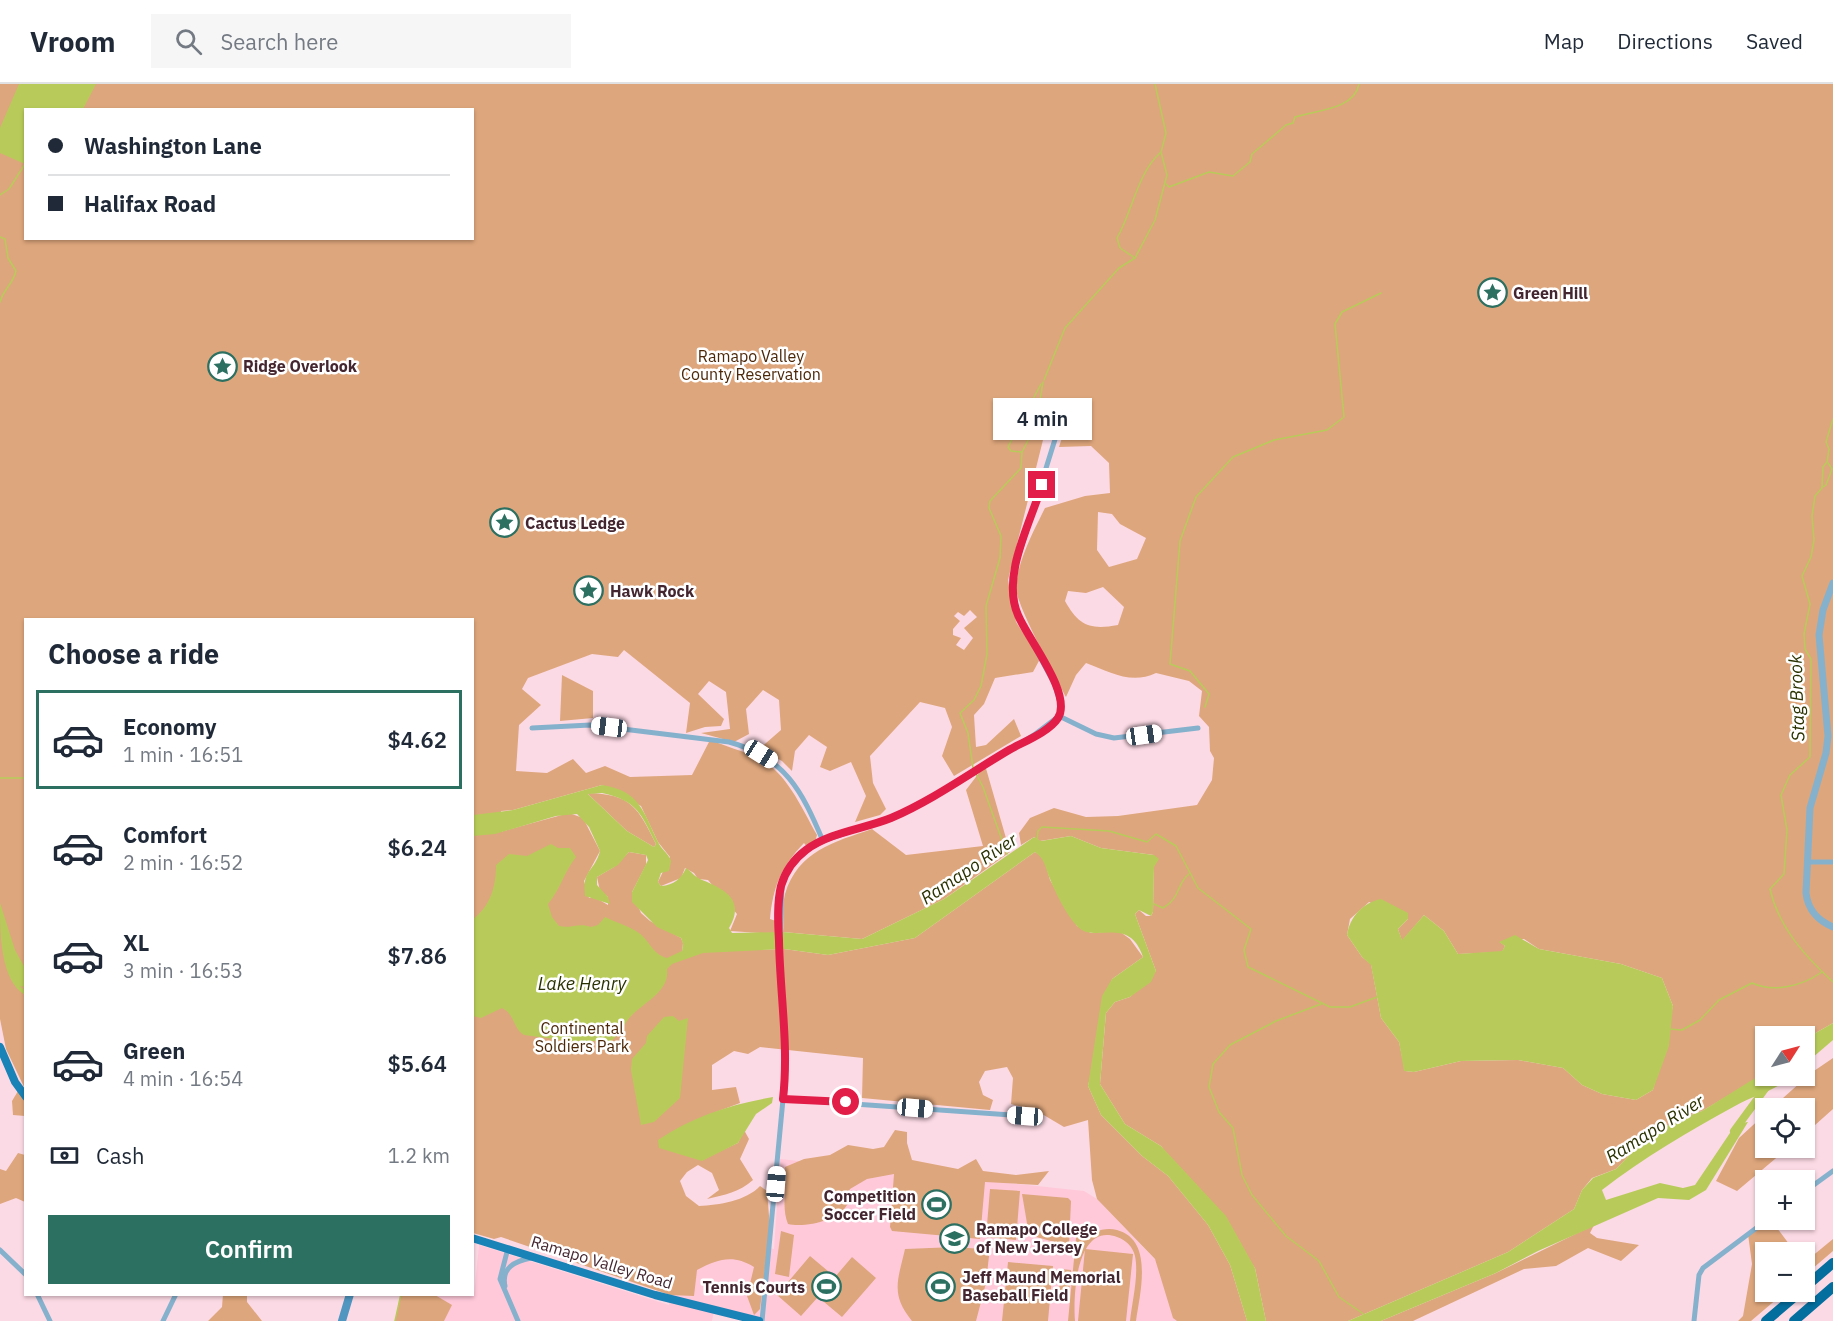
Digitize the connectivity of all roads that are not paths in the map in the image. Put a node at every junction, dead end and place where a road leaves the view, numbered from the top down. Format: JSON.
{"nodes":[{"id":1,"x":1057,"y":433,"type":"dead end"},
{"id":2,"x":1833,"y":583,"type":"edge"},
{"id":3,"x":1824,"y":606,"type":"junction"},
{"id":4,"x":1833,"y":606,"type":"edge"},
{"id":5,"x":1059,"y":716,"type":"junction"},
{"id":6,"x":532,"y":728,"type":"dead end"},
{"id":7,"x":1198,"y":728,"type":"dead end"},
{"id":8,"x":824,"y":841,"type":"junction"},
{"id":9,"x":1808,"y":862,"type":"junction"},
{"id":10,"x":1833,"y":862,"type":"edge"},
{"id":11,"x":1833,"y":927,"type":"edge"},
{"id":12,"x":0,"y":1047,"type":"edge"},
{"id":13,"x":24,"y":1094,"type":"edge"},
{"id":14,"x":783,"y":1099,"type":"junction"},
{"id":15,"x":1039,"y":1122,"type":"dead end"},
{"id":16,"x":1833,"y":1171,"type":"edge"},
{"id":17,"x":1815,"y":1184,"type":"edge"},
{"id":18,"x":1755,"y":1229,"type":"edge"},
{"id":19,"x":474,"y":1239,"type":"edge"},
{"id":20,"x":508,"y":1248,"type":"junction"},
{"id":21,"x":0,"y":1251,"type":"edge"},
{"id":22,"x":538,"y":1257,"type":"junction"},
{"id":23,"x":1833,"y":1263,"type":"edge"},
{"id":24,"x":24,"y":1273,"type":"edge"},
{"id":25,"x":1815,"y":1279,"type":"edge"},
{"id":26,"x":1833,"y":1287,"type":"edge"},
{"id":27,"x":506,"y":1291,"type":"junction"},
{"id":28,"x":38,"y":1296,"type":"edge"},
{"id":29,"x":175,"y":1296,"type":"edge"},
{"id":30,"x":349,"y":1296,"type":"edge"},
{"id":31,"x":1788,"y":1302,"type":"edge"},
{"id":32,"x":50,"y":1321,"type":"edge"},
{"id":33,"x":163,"y":1321,"type":"edge"},
{"id":34,"x":342,"y":1321,"type":"edge"},
{"id":35,"x":518,"y":1321,"type":"edge"},
{"id":36,"x":761,"y":1321,"type":"edge"},
{"id":37,"x":1694,"y":1321,"type":"edge"},
{"id":38,"x":1766,"y":1321,"type":"edge"},
{"id":39,"x":1794,"y":1321,"type":"edge"}],
"edges":[{"from":1,"to":5,"type":"street"},
{"from":2,"to":3,"type":"street"},
{"from":3,"to":4,"type":"street"},
{"from":3,"to":9,"type":"street"},
{"from":5,"to":7,"type":"street"},
{"from":5,"to":8,"type":"street"},
{"from":6,"to":8,"type":"street"},
{"from":8,"to":14,"type":"street"},
{"from":9,"to":10,"type":"street"},
{"from":9,"to":11,"type":"street"},
{"from":12,"to":13,"type":"main road"},
{"from":14,"to":15,"type":"street"},
{"from":14,"to":36,"type":"street"},
{"from":16,"to":17,"type":"street"},
{"from":18,"to":37,"type":"street"},
{"from":19,"to":20,"type":"main road","name":"Ramapo Valley Road"},
{"from":20,"to":22,"type":"main road","name":"Ramapo Valley Road"},
{"from":20,"to":27,"type":"street"},
{"from":21,"to":24,"type":"street"},
{"from":22,"to":27,"type":"street"},
{"from":22,"to":36,"type":"main road","name":"Ramapo Valley Road"},
{"from":23,"to":25,"type":"highway"},
{"from":26,"to":39,"type":"highway"},
{"from":27,"to":35,"type":"street"},
{"from":28,"to":32,"type":"street"},
{"from":29,"to":33,"type":"street"},
{"from":30,"to":34,"type":"main road"},
{"from":31,"to":38,"type":"highway"}]}
